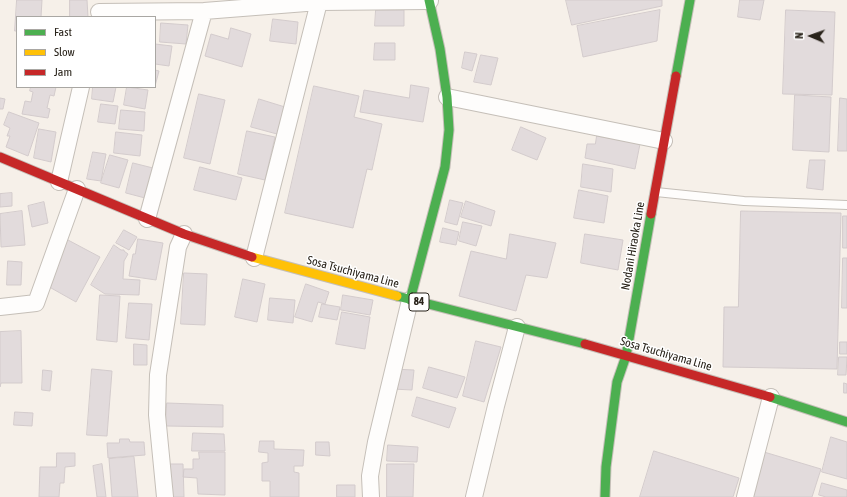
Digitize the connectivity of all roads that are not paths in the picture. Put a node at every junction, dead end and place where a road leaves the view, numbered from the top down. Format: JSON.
{"nodes":[{"id":1,"x":690,"y":0,"type":"edge"},
{"id":2,"x":430,"y":1,"type":"edge"},
{"id":3,"x":318,"y":2,"type":"junction"},
{"id":4,"x":99,"y":10,"type":"edge"},
{"id":5,"x":204,"y":11,"type":"junction"},
{"id":6,"x":81,"y":88,"type":"edge"},
{"id":7,"x":447,"y":97,"type":"junction"},
{"id":8,"x":664,"y":141,"type":"junction"},
{"id":9,"x":0,"y":157,"type":"edge"},
{"id":10,"x":59,"y":182,"type":"junction"},
{"id":11,"x":77,"y":189,"type":"junction"},
{"id":12,"x":655,"y":192,"type":"junction"},
{"id":13,"x":847,"y":205,"type":"edge"},
{"id":14,"x":147,"y":219,"type":"junction"},
{"id":15,"x":184,"y":234,"type":"junction"},
{"id":16,"x":254,"y":258,"type":"junction"},
{"id":17,"x":410,"y":300,"type":"junction"},
{"id":18,"x":0,"y":308,"type":"edge"},
{"id":19,"x":517,"y":327,"type":"junction"},
{"id":20,"x":626,"y":356,"type":"junction"},
{"id":21,"x":771,"y":398,"type":"junction"},
{"id":22,"x":847,"y":422,"type":"edge"},
{"id":23,"x":166,"y":497,"type":"edge"},
{"id":24,"x":371,"y":497,"type":"edge"},
{"id":25,"x":474,"y":497,"type":"edge"},
{"id":26,"x":605,"y":497,"type":"edge"},
{"id":27,"x":745,"y":497,"type":"edge"}],
"edges":[{"from":1,"to":8,"type":"main road","name":"Nodani Hiraoka Line"},
{"from":2,"to":3,"type":"street"},
{"from":2,"to":7,"type":"main road"},
{"from":3,"to":5,"type":"street"},
{"from":3,"to":16,"type":"street"},
{"from":4,"to":5,"type":"street"},
{"from":5,"to":14,"type":"street"},
{"from":6,"to":10,"type":"street"},
{"from":7,"to":8,"type":"street"},
{"from":7,"to":17,"type":"main road"},
{"from":8,"to":12,"type":"main road","name":"Nodani Hiraoka Line"},
{"from":9,"to":10,"type":"main road","name":"Sosa Tsuchiyama Line","number":"84"},
{"from":10,"to":11,"type":"main road","name":"Sosa Tsuchiyama Line","number":"84"},
{"from":11,"to":14,"type":"main road","name":"Sosa Tsuchiyama Line","number":"84"},
{"from":11,"to":18,"type":"street"},
{"from":12,"to":13,"type":"lane"},
{"from":12,"to":20,"type":"main road","name":"Nodani Hiraoka Line"},
{"from":14,"to":15,"type":"main road","name":"Sosa Tsuchiyama Line","number":"84"},
{"from":15,"to":16,"type":"main road","name":"Sosa Tsuchiyama Line","number":"84"},
{"from":15,"to":23,"type":"street"},
{"from":16,"to":17,"type":"main road","name":"Sosa Tsuchiyama Line","number":"84"},
{"from":17,"to":19,"type":"main road","name":"Sosa Tsuchiyama Line","number":"84"},
{"from":17,"to":24,"type":"street"},
{"from":19,"to":20,"type":"main road","name":"Sosa Tsuchiyama Line","number":"84"},
{"from":19,"to":25,"type":"street"},
{"from":20,"to":21,"type":"main road","name":"Sosa Tsuchiyama Line","number":"84"},
{"from":20,"to":26,"type":"main road","name":"Nodani Hiraoka Line"},
{"from":21,"to":22,"type":"main road","name":"Sosa Tsuchiyama Line","number":"84"},
{"from":21,"to":27,"type":"street"}]}
